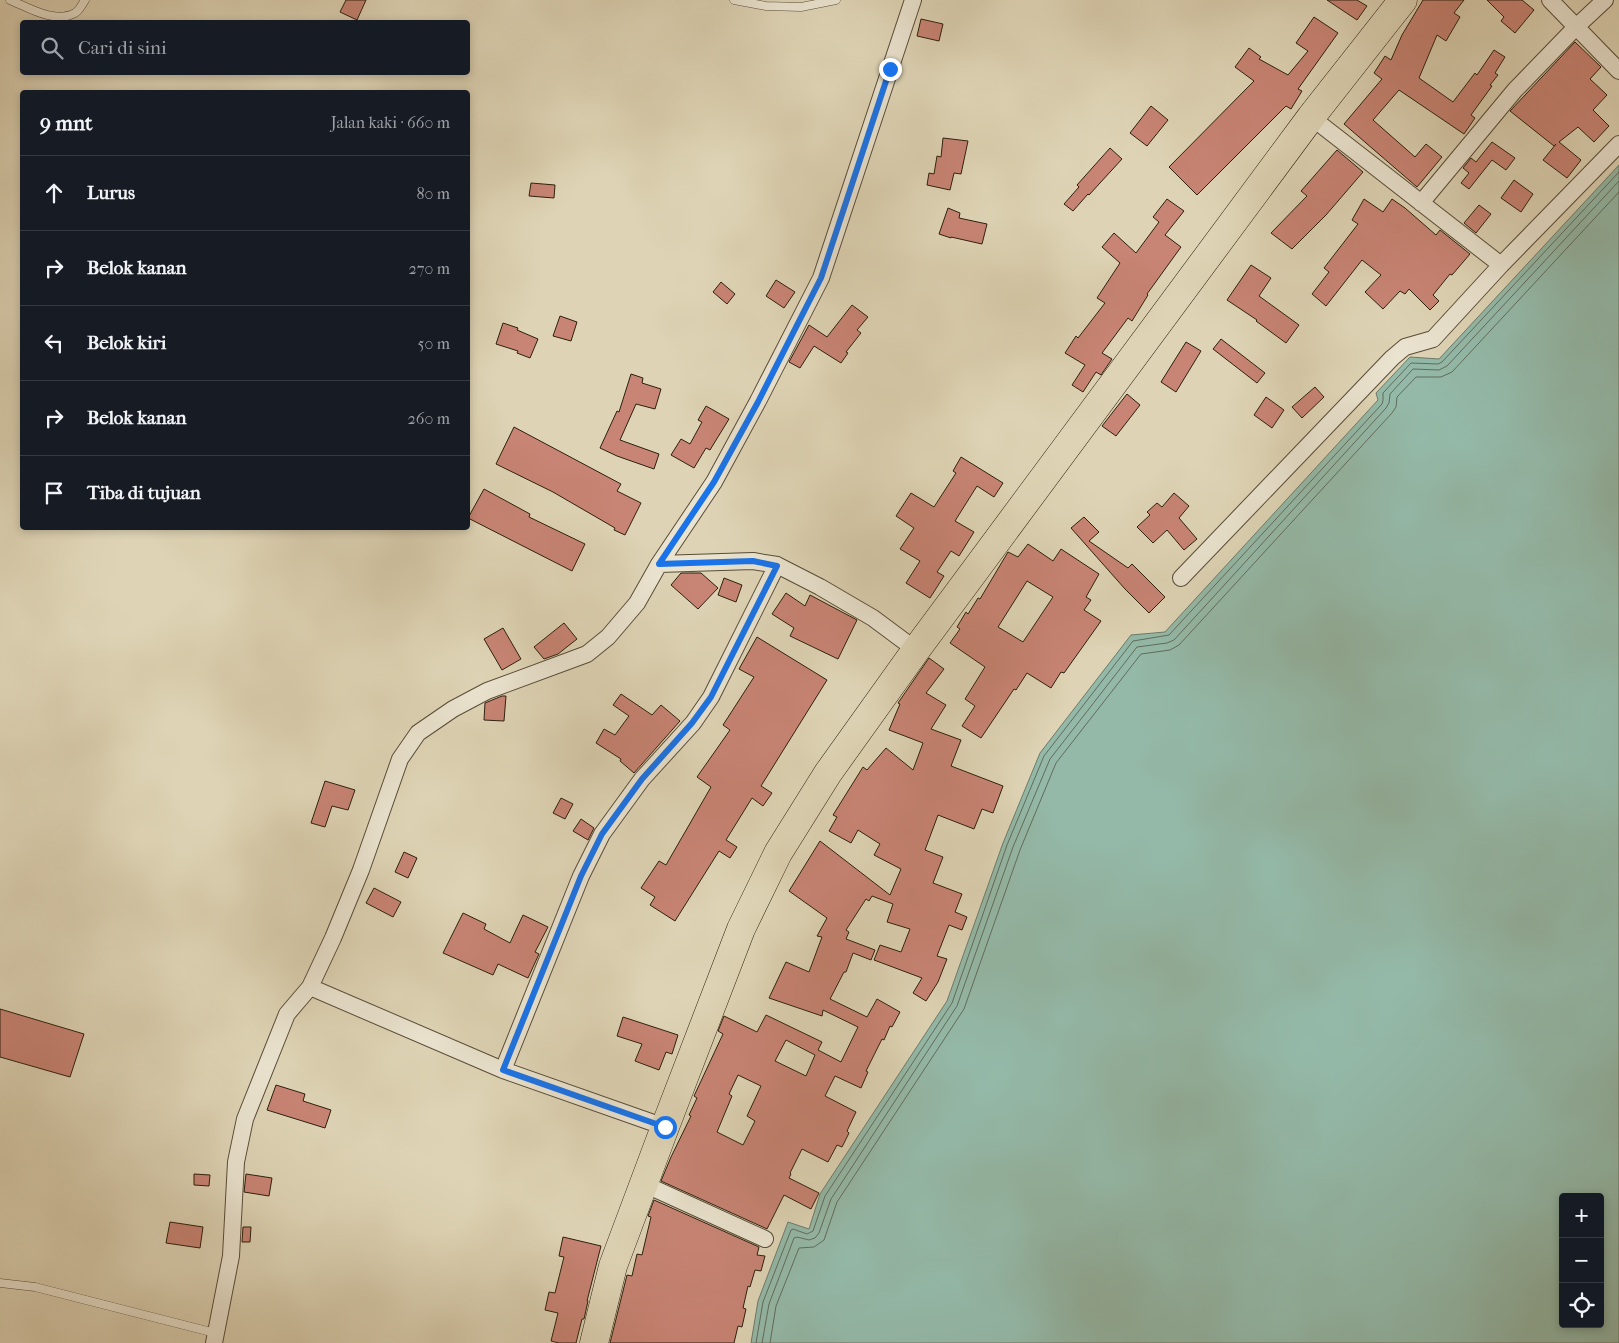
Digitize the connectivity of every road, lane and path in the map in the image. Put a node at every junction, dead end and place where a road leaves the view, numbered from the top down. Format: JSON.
{"nodes":[{"id":1,"x":10,"y":0,"type":"edge"},
{"id":2,"x":85,"y":0,"type":"edge"},
{"id":3,"x":734,"y":0,"type":"edge"},
{"id":4,"x":836,"y":0,"type":"edge"},
{"id":5,"x":913,"y":0,"type":"edge"},
{"id":6,"x":1402,"y":0,"type":"edge"},
{"id":7,"x":1550,"y":0,"type":"edge"},
{"id":8,"x":1605,"y":0,"type":"edge"},
{"id":9,"x":1576,"y":27,"type":"junction"},
{"id":10,"x":1619,"y":71,"type":"edge"},
{"id":11,"x":1311,"y":117,"type":"junction"},
{"id":12,"x":1619,"y":144,"type":"edge"},
{"id":13,"x":1421,"y":203,"type":"junction"},
{"id":14,"x":1501,"y":265,"type":"junction"},
{"id":15,"x":659,"y":564,"type":"junction"},
{"id":16,"x":777,"y":566,"type":"junction"},
{"id":17,"x":1181,"y":578,"type":"dead end"},
{"id":18,"x":916,"y":650,"type":"junction"},
{"id":19,"x":310,"y":987,"type":"junction"},
{"id":20,"x":503,"y":1070,"type":"junction"},
{"id":21,"x":665,"y":1127,"type":"junction"},
{"id":22,"x":644,"y":1184,"type":"junction"},
{"id":23,"x":766,"y":1239,"type":"dead end"},
{"id":24,"x":0,"y":1283,"type":"edge"},
{"id":25,"x":214,"y":1338,"type":"edge"},
{"id":26,"x":594,"y":1343,"type":"edge"}],
"edges":[{"from":1,"to":2,"type":"lane"},
{"from":3,"to":4,"type":"lane"},
{"from":5,"to":15,"type":"street"},
{"from":6,"to":11,"type":"highway"},
{"from":7,"to":9,"type":"street"},
{"from":8,"to":9,"type":"street"},
{"from":9,"to":10,"type":"street"},
{"from":9,"to":13,"type":"street"},
{"from":11,"to":13,"type":"street"},
{"from":11,"to":18,"type":"highway"},
{"from":12,"to":14,"type":"street"},
{"from":13,"to":14,"type":"street"},
{"from":14,"to":17,"type":"street"},
{"from":15,"to":16,"type":"street"},
{"from":15,"to":19,"type":"street"},
{"from":16,"to":18,"type":"street"},
{"from":16,"to":20,"type":"street"},
{"from":18,"to":21,"type":"highway"},
{"from":19,"to":20,"type":"street"},
{"from":19,"to":25,"type":"street"},
{"from":20,"to":21,"type":"street"},
{"from":21,"to":22,"type":"highway"},
{"from":22,"to":23,"type":"street"},
{"from":22,"to":26,"type":"highway"},
{"from":24,"to":25,"type":"lane"}]}
